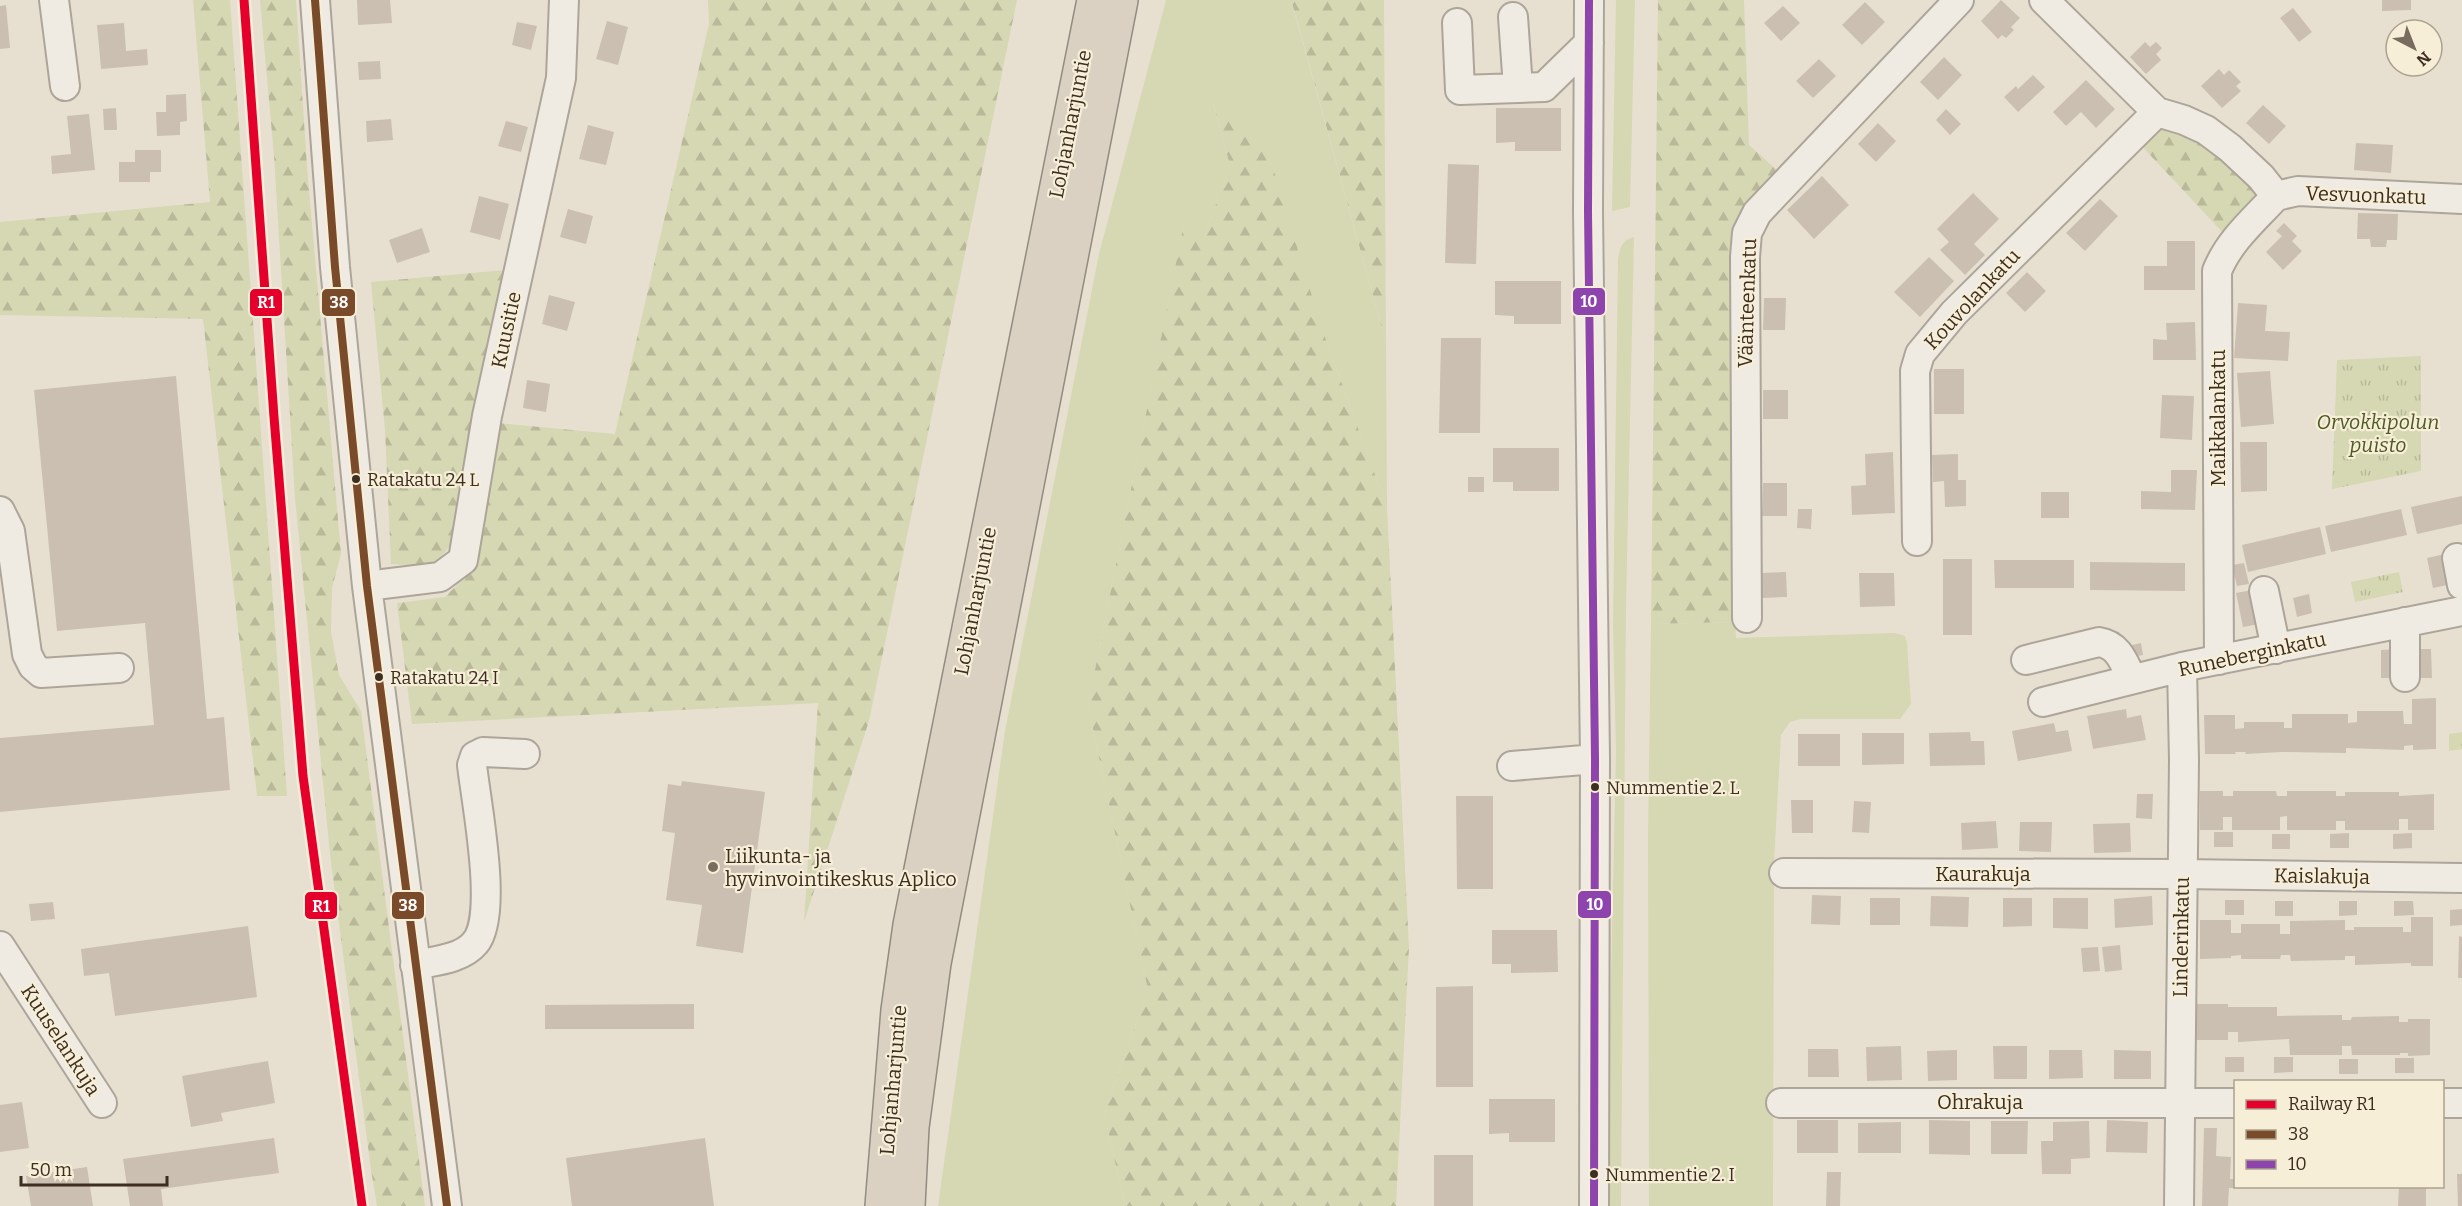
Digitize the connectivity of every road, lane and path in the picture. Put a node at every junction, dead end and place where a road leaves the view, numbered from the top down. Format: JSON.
{"nodes":[{"id":1,"x":54,"y":0,"type":"edge"},
{"id":2,"x":315,"y":0,"type":"edge"},
{"id":3,"x":564,"y":0,"type":"edge"},
{"id":4,"x":1086,"y":0,"type":"edge"},
{"id":5,"x":1094,"y":0,"type":"edge"},
{"id":6,"x":1121,"y":0,"type":"edge"},
{"id":7,"x":1130,"y":0,"type":"edge"},
{"id":8,"x":1589,"y":0,"type":"edge"},
{"id":9,"x":1959,"y":0,"type":"edge"},
{"id":10,"x":2044,"y":0,"type":"edge"},
{"id":11,"x":1513,"y":18,"type":"dead end"},
{"id":12,"x":1457,"y":23,"type":"dead end"},
{"id":13,"x":1589,"y":43,"type":"junction"},
{"id":14,"x":1094,"y":71,"type":"junction"},
{"id":15,"x":65,"y":86,"type":"dead end"},
{"id":16,"x":1518,"y":88,"type":"junction"},
{"id":17,"x":2157,"y":112,"type":"junction"},
{"id":18,"x":2276,"y":196,"type":"junction"},
{"id":19,"x":2462,"y":199,"type":"edge"},
{"id":20,"x":0,"y":512,"type":"edge"},
{"id":21,"x":1917,"y":541,"type":"dead end"},
{"id":22,"x":7,"y":552,"type":"edge"},
{"id":23,"x":2457,"y":558,"type":"dead end"},
{"id":24,"x":2462,"y":585,"type":"edge"},
{"id":25,"x":367,"y":586,"type":"junction"},
{"id":26,"x":2264,"y":591,"type":"dead end"},
{"id":27,"x":2462,"y":611,"type":"edge"},
{"id":28,"x":1747,"y":618,"type":"dead end"},
{"id":29,"x":2405,"y":622,"type":"junction"},
{"id":30,"x":2276,"y":649,"type":"junction"},
{"id":31,"x":2026,"y":660,"type":"dead end"},
{"id":32,"x":2219,"y":660,"type":"junction"},
{"id":33,"x":119,"y":668,"type":"dead end"},
{"id":34,"x":2182,"y":668,"type":"junction"},
{"id":35,"x":2405,"y":677,"type":"dead end"},
{"id":36,"x":2132,"y":679,"type":"junction"},
{"id":37,"x":2043,"y":702,"type":"dead end"},
{"id":38,"x":525,"y":753,"type":"dead end"},
{"id":39,"x":1595,"y":759,"type":"junction"},
{"id":40,"x":1512,"y":766,"type":"dead end"},
{"id":41,"x":1784,"y":873,"type":"dead end"},
{"id":42,"x":2182,"y":874,"type":"junction"},
{"id":43,"x":2462,"y":878,"type":"edge"},
{"id":44,"x":0,"y":946,"type":"edge"},
{"id":45,"x":415,"y":965,"type":"junction"},
{"id":46,"x":898,"y":1010,"type":"junction"},
{"id":47,"x":102,"y":1103,"type":"dead end"},
{"id":48,"x":1780,"y":1103,"type":"dead end"},
{"id":49,"x":2179,"y":1103,"type":"junction"},
{"id":50,"x":2234,"y":1103,"type":"edge"},
{"id":51,"x":2444,"y":1103,"type":"edge"},
{"id":52,"x":2462,"y":1103,"type":"edge"},
{"id":53,"x":447,"y":1206,"type":"edge"},
{"id":54,"x":861,"y":1206,"type":"edge"},
{"id":55,"x":882,"y":1206,"type":"edge"},
{"id":56,"x":908,"y":1206,"type":"edge"},
{"id":57,"x":1594,"y":1206,"type":"edge"},
{"id":58,"x":2179,"y":1206,"type":"edge"}],
"edges":[{"from":1,"to":15,"type":"street"},
{"from":2,"to":25,"type":"street"},
{"from":3,"to":25,"type":"street","name":"Kuusitie"},
{"from":4,"to":14,"type":"highway"},
{"from":5,"to":14,"type":"highway","name":"Lohjanharjuntie"},
{"from":6,"to":14,"type":"highway","name":"Lohjanharjuntie"},
{"from":7,"to":14,"type":"highway"},
{"from":8,"to":13,"type":"street"},
{"from":9,"to":28,"type":"street","name":"Väänteenkatu"},
{"from":10,"to":17,"type":"street"},
{"from":11,"to":16,"type":"street"},
{"from":12,"to":16,"type":"street"},
{"from":13,"to":16,"type":"street"},
{"from":13,"to":39,"type":"street"},
{"from":14,"to":46,"type":"highway","name":"Lohjanharjuntie"},
{"from":14,"to":56,"type":"highway","name":"Lohjanharjuntie"},
{"from":17,"to":18,"type":"street"},
{"from":17,"to":21,"type":"street","name":"Kouvolankatu"},
{"from":18,"to":19,"type":"street","name":"Vesvuonkatu"},
{"from":18,"to":32,"type":"street","name":"Maikkalankatu"},
{"from":20,"to":22,"type":"street"},
{"from":22,"to":33,"type":"street"},
{"from":23,"to":24,"type":"street"},
{"from":25,"to":45,"type":"street"},
{"from":26,"to":30,"type":"street"},
{"from":27,"to":29,"type":"street","name":"Runeberginkatu"},
{"from":29,"to":30,"type":"street","name":"Runeberginkatu"},
{"from":29,"to":35,"type":"street"},
{"from":30,"to":32,"type":"street","name":"Runeberginkatu"},
{"from":31,"to":36,"type":"street"},
{"from":32,"to":34,"type":"street","name":"Runeberginkatu"},
{"from":34,"to":36,"type":"street","name":"Runeberginkatu"},
{"from":34,"to":42,"type":"street","name":"Linderinkatu"},
{"from":36,"to":37,"type":"street","name":"Runeberginkatu"},
{"from":38,"to":45,"type":"street"},
{"from":39,"to":40,"type":"street"},
{"from":39,"to":57,"type":"street"},
{"from":41,"to":42,"type":"street","name":"Kaurakuja"},
{"from":42,"to":43,"type":"street","name":"Kaislakuja"},
{"from":42,"to":49,"type":"street","name":"Linderinkatu"},
{"from":44,"to":47,"type":"street","name":"Kuuselankuja"},
{"from":45,"to":53,"type":"street"},
{"from":46,"to":54,"type":"highway"},
{"from":46,"to":55,"type":"highway","name":"Lohjanharjuntie"},
{"from":48,"to":49,"type":"street","name":"Ohrakuja"},
{"from":49,"to":50,"type":"street","name":"Ohrakuja"},
{"from":49,"to":58,"type":"street","name":"Linderinkatu"},
{"from":51,"to":52,"type":"street"}]}
